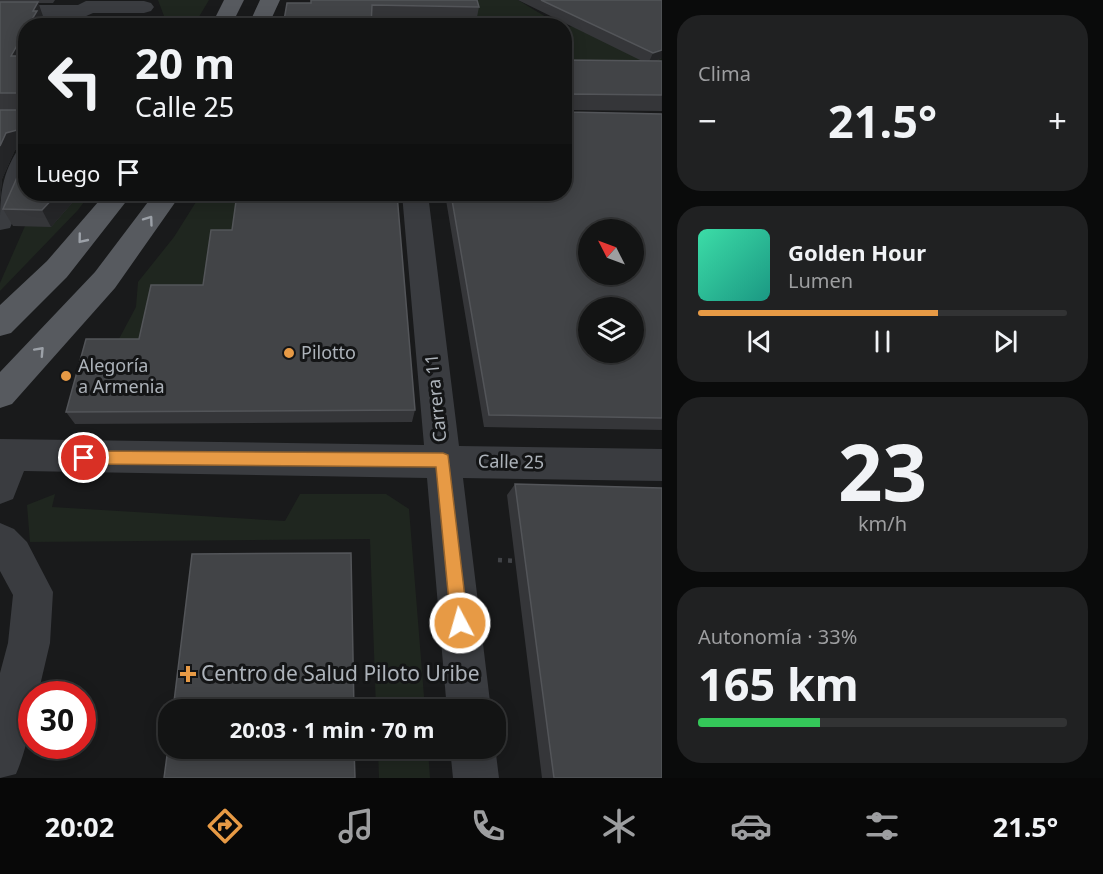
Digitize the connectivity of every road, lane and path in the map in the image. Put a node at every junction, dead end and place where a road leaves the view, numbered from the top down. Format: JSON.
{"nodes":[{"id":1,"x":234,"y":0,"type":"edge"},
{"id":2,"x":270,"y":0,"type":"edge"},
{"id":3,"x":144,"y":7,"type":"dead end"},
{"id":4,"x":1,"y":11,"type":"edge"},
{"id":5,"x":84,"y":11,"type":"edge"},
{"id":6,"x":374,"y":15,"type":"edge"},
{"id":7,"x":225,"y":18,"type":"edge"},
{"id":8,"x":262,"y":18,"type":"edge"},
{"id":9,"x":377,"y":18,"type":"edge"},
{"id":10,"x":18,"y":177,"type":"edge"},
{"id":11,"x":113,"y":201,"type":"edge"},
{"id":12,"x":163,"y":201,"type":"edge"},
{"id":13,"x":416,"y":201,"type":"edge"},
{"id":14,"x":0,"y":221,"type":"edge"},
{"id":15,"x":0,"y":324,"type":"edge"},
{"id":16,"x":0,"y":394,"type":"edge"},
{"id":17,"x":443,"y":460,"type":"junction"},
{"id":18,"x":662,"y":465,"type":"edge"},
{"id":19,"x":4,"y":466,"type":"edge"},
{"id":20,"x":0,"y":542,"type":"edge"},
{"id":21,"x":453,"y":559,"type":"junction"},
{"id":22,"x":523,"y":561,"type":"edge"},
{"id":23,"x":468,"y":699,"type":"edge"},
{"id":24,"x":0,"y":758,"type":"edge"},
{"id":25,"x":474,"y":759,"type":"edge"},
{"id":26,"x":476,"y":778,"type":"edge"}],
"edges":[{"from":1,"to":7,"type":"main road"},
{"from":2,"to":8,"type":"main road"},
{"from":3,"to":5,"type":"street"},
{"from":4,"to":5,"type":"street"},
{"from":6,"to":9,"type":"path"},
{"from":10,"to":14,"type":"street"},
{"from":11,"to":15,"type":"main road","one_way":true},
{"from":16,"to":12,"type":"main road","one_way":true},
{"from":13,"to":17,"type":"street","name":"Carrera 11"},
{"from":17,"to":18,"type":"street","name":"Calle 25"},
{"from":17,"to":19,"type":"street","name":"Calle 25"},
{"from":17,"to":21,"type":"street","name":"Carrera 11"},
{"from":20,"to":24,"type":"street"},
{"from":21,"to":22,"type":"path"},
{"from":21,"to":23,"type":"street","name":"Carrera 11"},
{"from":25,"to":26,"type":"street"}]}
